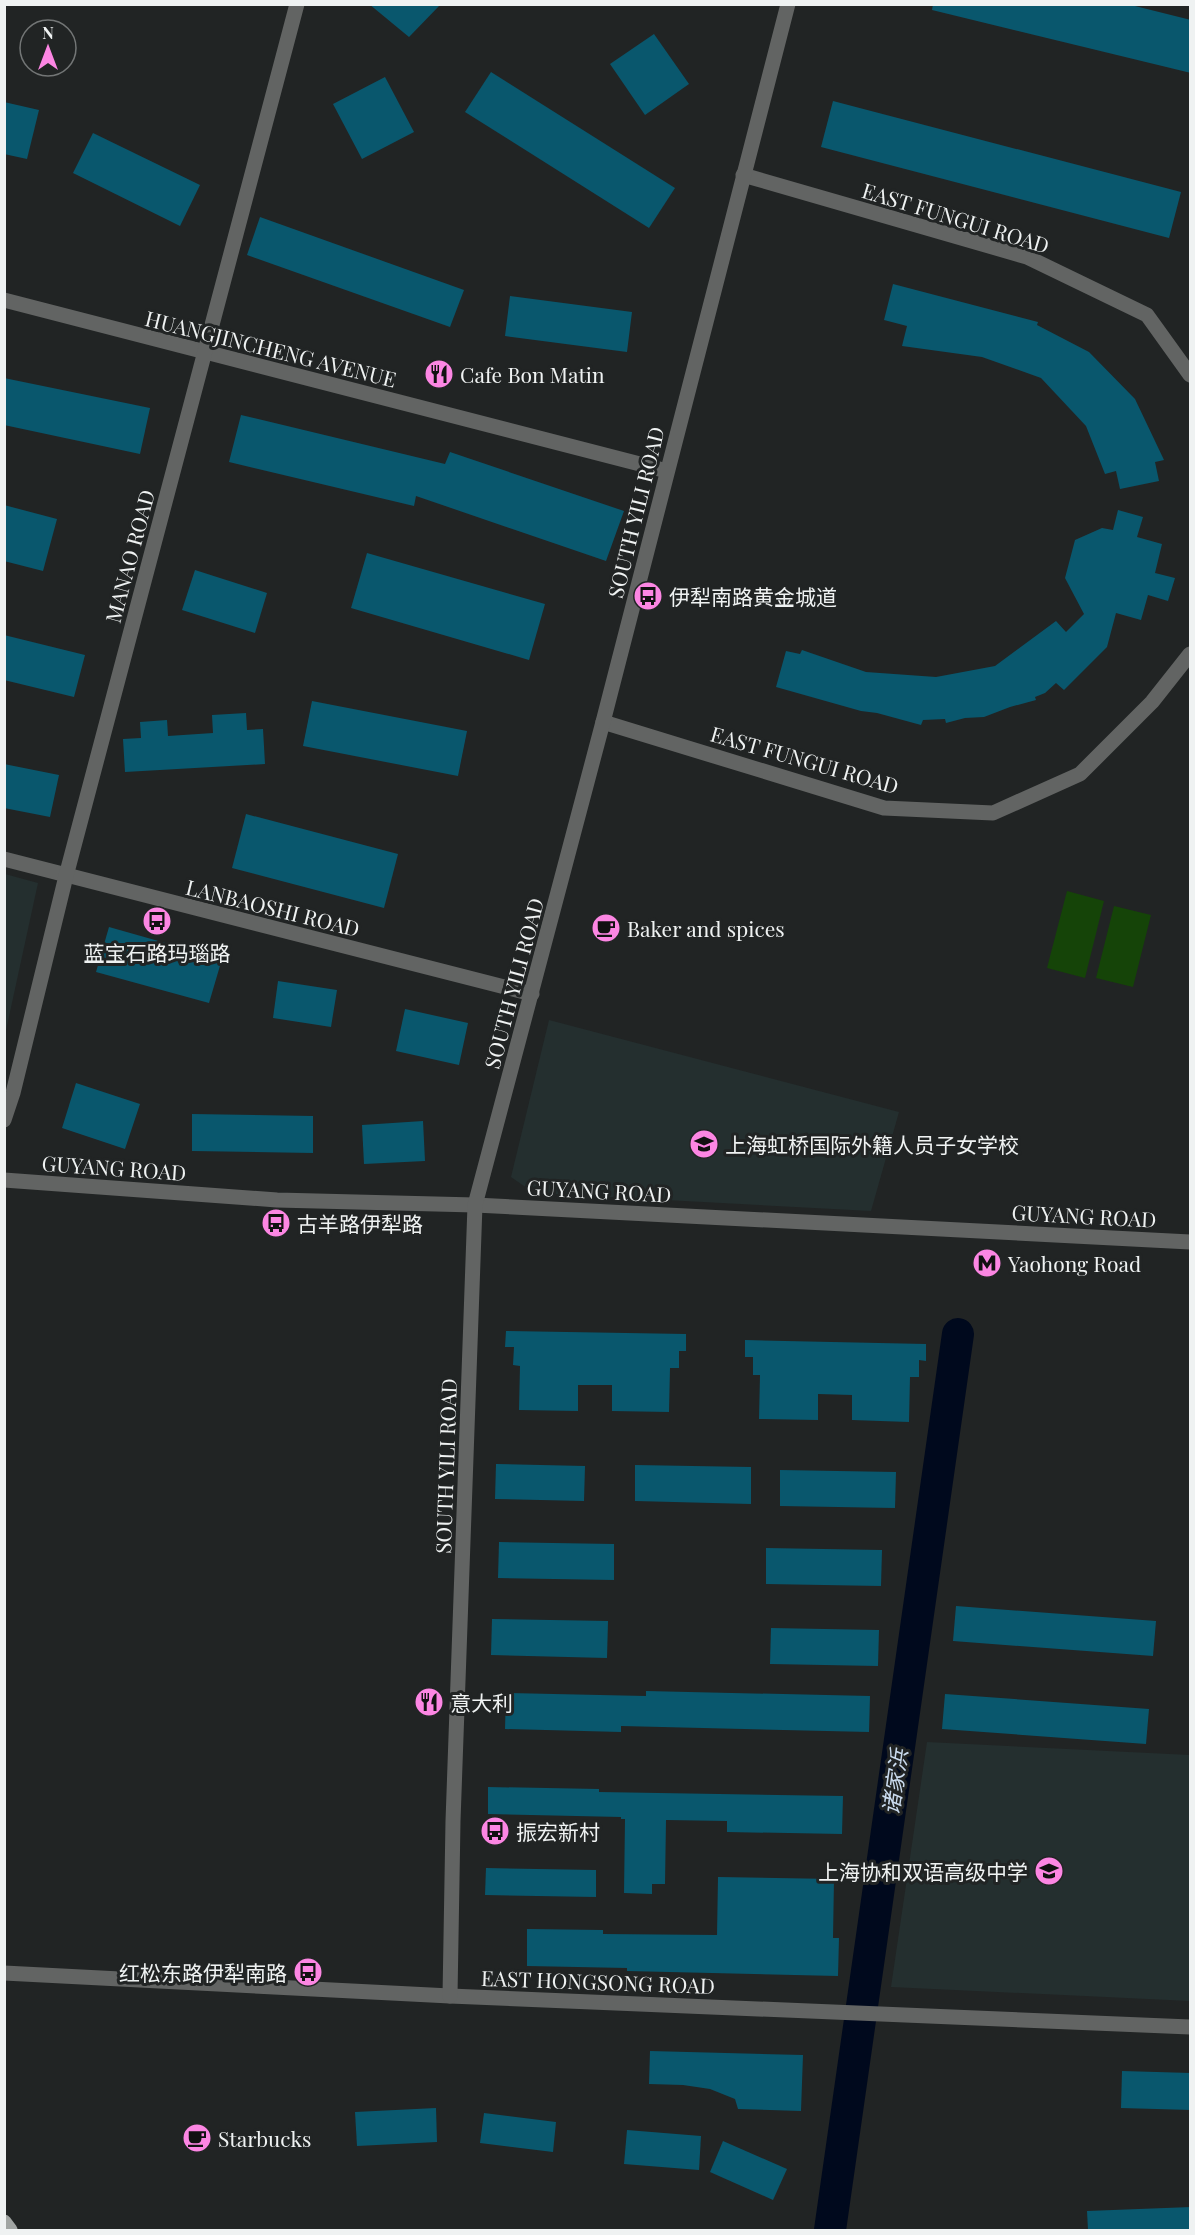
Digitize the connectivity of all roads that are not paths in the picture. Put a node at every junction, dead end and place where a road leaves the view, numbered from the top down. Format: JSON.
{"nodes":[{"id":1,"x":297,"y":4,"type":"edge"},
{"id":2,"x":788,"y":4,"type":"edge"},
{"id":3,"x":743,"y":175,"type":"junction"},
{"id":4,"x":4,"y":300,"type":"edge"},
{"id":5,"x":204,"y":353,"type":"junction"},
{"id":6,"x":1191,"y":375,"type":"edge"},
{"id":7,"x":667,"y":471,"type":"junction"},
{"id":8,"x":1191,"y":654,"type":"edge"},
{"id":9,"x":603,"y":722,"type":"junction"},
{"id":10,"x":4,"y":859,"type":"edge"},
{"id":11,"x":66,"y":876,"type":"junction"},
{"id":12,"x":532,"y":993,"type":"junction"},
{"id":13,"x":4,"y":1119,"type":"edge"},
{"id":14,"x":4,"y":1180,"type":"edge"},
{"id":15,"x":475,"y":1204,"type":"junction"},
{"id":16,"x":1191,"y":1242,"type":"edge"},
{"id":17,"x":4,"y":1973,"type":"edge"},
{"id":18,"x":450,"y":1996,"type":"junction"},
{"id":19,"x":1191,"y":2027,"type":"edge"},
{"id":20,"x":4,"y":2222,"type":"edge"},
{"id":21,"x":10,"y":2230,"type":"edge"}],
"edges":[{"from":1,"to":5,"type":"street","name":"MANAO ROAD"},
{"from":2,"to":3,"type":"street","name":"SOUTH YILI ROAD"},
{"from":3,"to":6,"type":"street","name":"EAST FUNGUI ROAD"},
{"from":3,"to":7,"type":"street","name":"SOUTH YILI ROAD"},
{"from":4,"to":5,"type":"street","name":"HUANGJINCHENG AVENUE"},
{"from":5,"to":7,"type":"street","name":"HUANGJINCHENG AVENUE"},
{"from":5,"to":11,"type":"street","name":"MANAO ROAD"},
{"from":7,"to":9,"type":"street","name":"SOUTH YILI ROAD"},
{"from":8,"to":9,"type":"street","name":"EAST FUNGUI ROAD"},
{"from":9,"to":12,"type":"street","name":"SOUTH YILI ROAD"},
{"from":10,"to":11,"type":"street","name":"LANBAOSHI ROAD"},
{"from":11,"to":12,"type":"street","name":"LANBAOSHI ROAD"},
{"from":11,"to":13,"type":"street","name":"MANAO ROAD"},
{"from":12,"to":15,"type":"street","name":"SOUTH YILI ROAD"},
{"from":14,"to":15,"type":"street","name":"GUYANG ROAD"},
{"from":15,"to":16,"type":"street","name":"GUYANG ROAD"},
{"from":15,"to":18,"type":"street","name":"SOUTH YILI ROAD"},
{"from":17,"to":18,"type":"street","name":"EAST HONGSONG ROAD"},
{"from":18,"to":19,"type":"street","name":"EAST HONGSONG ROAD"},
{"from":20,"to":21,"type":"main road"}]}
